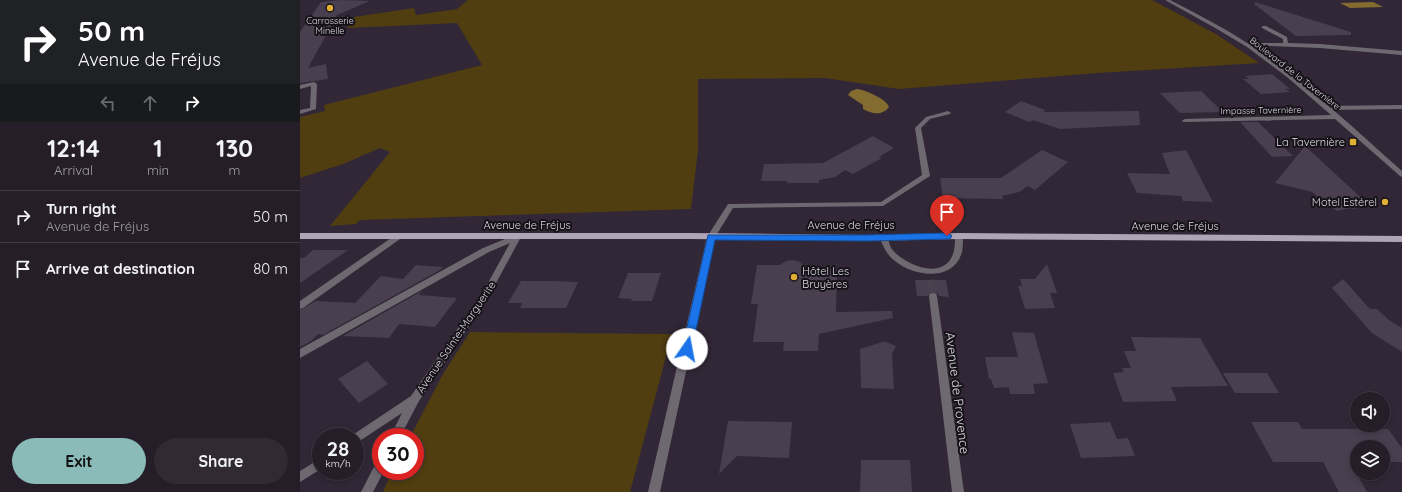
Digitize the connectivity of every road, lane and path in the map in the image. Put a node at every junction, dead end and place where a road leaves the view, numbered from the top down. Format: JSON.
{"nodes":[{"id":1,"x":1167,"y":0,"type":"edge"},
{"id":2,"x":1264,"y":27,"type":"dead end"},
{"id":3,"x":1248,"y":45,"type":"junction"},
{"id":4,"x":1286,"y":45,"type":"junction"},
{"id":5,"x":1402,"y":53,"type":"edge"},
{"id":6,"x":300,"y":87,"type":"edge"},
{"id":7,"x":1402,"y":107,"type":"edge"},
{"id":8,"x":1326,"y":108,"type":"junction"},
{"id":9,"x":300,"y":112,"type":"edge"},
{"id":10,"x":948,"y":113,"type":"dead end"},
{"id":11,"x":1337,"y":117,"type":"junction"},
{"id":12,"x":1185,"y":121,"type":"dead end"},
{"id":13,"x":1402,"y":175,"type":"edge"},
{"id":14,"x":300,"y":236,"type":"edge"},
{"id":15,"x":959,"y":236,"type":"junction"},
{"id":16,"x":397,"y":237,"type":"junction"},
{"id":17,"x":517,"y":237,"type":"junction"},
{"id":18,"x":711,"y":237,"type":"junction"},
{"id":19,"x":884,"y":238,"type":"junction"},
{"id":20,"x":1402,"y":239,"type":"edge"},
{"id":21,"x":933,"y":296,"type":"tunnel mouth"},
{"id":22,"x":300,"y":306,"type":"edge"},
{"id":23,"x":300,"y":354,"type":"edge"},
{"id":24,"x":415,"y":398,"type":"junction"},
{"id":25,"x":400,"y":428,"type":"edge"},
{"id":26,"x":364,"y":433,"type":"edge"},
{"id":27,"x":312,"y":469,"type":"edge"},
{"id":28,"x":300,"y":477,"type":"edge"},
{"id":29,"x":373,"y":480,"type":"edge"},
{"id":30,"x":367,"y":492,"type":"edge"},
{"id":31,"x":654,"y":492,"type":"edge"},
{"id":32,"x":958,"y":492,"type":"edge"}],
"edges":[{"from":1,"to":3,"type":"street","name":"Boulevard de la Tavernière"},
{"from":2,"to":4,"type":"street"},
{"from":3,"to":4,"type":"street"},
{"from":3,"to":8,"type":"street","name":"Boulevard de la Tavernière"},
{"from":4,"to":5,"type":"street"},
{"from":6,"to":9,"type":"street"},
{"from":7,"to":8,"type":"street"},
{"from":8,"to":11,"type":"street","name":"Boulevard de la Tavernière"},
{"from":10,"to":18,"type":"street"},
{"from":11,"to":12,"type":"street","name":"Impasse Tavernière"},
{"from":11,"to":13,"type":"street","name":"Boulevard de la Tavernière"},
{"from":14,"to":16,"type":"main road","name":"Avenue de Fréjus"},
{"from":15,"to":19,"type":"main road","name":"Avenue de Fréjus"},
{"from":15,"to":19,"type":"street"},
{"from":15,"to":20,"type":"main road","name":"Avenue de Fréjus"},
{"from":16,"to":17,"type":"main road","name":"Avenue de Fréjus"},
{"from":16,"to":22,"type":"street"},
{"from":17,"to":18,"type":"main road","name":"Avenue de Fréjus"},
{"from":17,"to":23,"type":"street"},
{"from":17,"to":24,"type":"street","name":"Avenue Sainte-Marguerite"},
{"from":18,"to":19,"type":"main road","name":"Avenue de Fréjus"},
{"from":18,"to":31,"type":"street"},
{"from":21,"to":32,"type":"street","name":"Avenue de Provence"},
{"from":24,"to":25,"type":"street","name":"Avenue Sainte-Marguerite"},
{"from":24,"to":26,"type":"street"},
{"from":27,"to":28,"type":"street"},
{"from":29,"to":30,"type":"street"}]}
